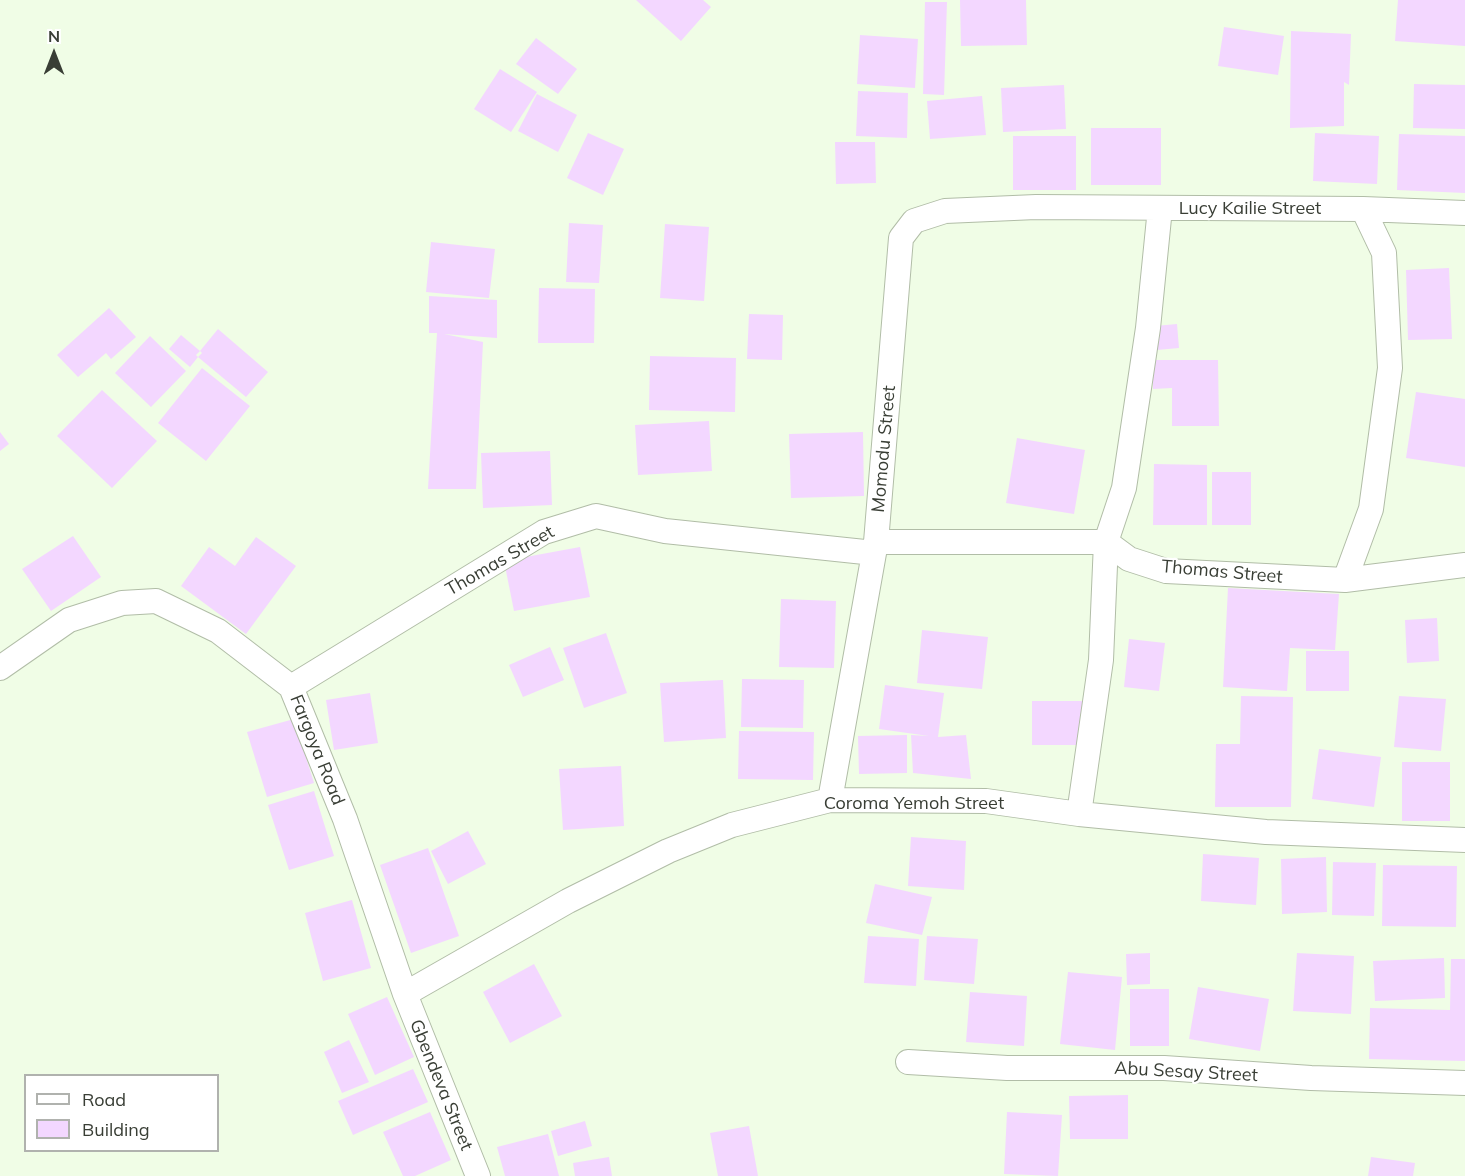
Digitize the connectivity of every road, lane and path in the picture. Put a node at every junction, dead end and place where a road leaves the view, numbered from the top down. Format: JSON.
{"nodes":[{"id":1,"x":1036,"y":207,"type":"joint"},
{"id":2,"x":1160,"y":208,"type":"junction"},
{"id":3,"x":1363,"y":209,"type":"junction"},
{"id":4,"x":1465,"y":213,"type":"edge"},
{"id":5,"x":1106,"y":542,"type":"junction"},
{"id":6,"x":875,"y":548,"type":"junction"},
{"id":7,"x":1465,"y":565,"type":"edge"},
{"id":8,"x":1345,"y":580,"type":"junction"},
{"id":9,"x":0,"y":668,"type":"edge"},
{"id":10,"x":291,"y":687,"type":"junction"},
{"id":11,"x":830,"y":800,"type":"junction"},
{"id":12,"x":1079,"y":814,"type":"junction"},
{"id":13,"x":1465,"y":840,"type":"edge"},
{"id":14,"x":405,"y":994,"type":"junction"},
{"id":15,"x":908,"y":1062,"type":"dead end"},
{"id":16,"x":1465,"y":1083,"type":"edge"},
{"id":17,"x":478,"y":1176,"type":"edge"}],
"edges":[{"from":1,"to":2,"type":"street","name":"Lucy Kailie Street"},
{"from":1,"to":6,"type":"street","name":"Momodu Street"},
{"from":2,"to":3,"type":"street","name":"Lucy Kailie Street"},
{"from":2,"to":5,"type":"street"},
{"from":3,"to":4,"type":"street","name":"Lucy Kailie Street"},
{"from":3,"to":8,"type":"street"},
{"from":5,"to":6,"type":"street","name":"Thomas Street"},
{"from":5,"to":8,"type":"street","name":"Thomas Street"},
{"from":5,"to":12,"type":"street"},
{"from":6,"to":10,"type":"street","name":"Thomas Street"},
{"from":6,"to":11,"type":"street","name":"Momodu Street"},
{"from":7,"to":8,"type":"street","name":"Thomas Street"},
{"from":9,"to":10,"type":"street","name":"Fargoya Road"},
{"from":10,"to":14,"type":"street","name":"Fargoya Road"},
{"from":11,"to":12,"type":"street","name":"Coroma Yemoh Street"},
{"from":11,"to":14,"type":"street","name":"Coroma Yemoh Street"},
{"from":12,"to":13,"type":"street","name":"Coroma Yemoh Street"},
{"from":14,"to":17,"type":"street","name":"Gbendeva Street"},
{"from":15,"to":16,"type":"street","name":"Abu Sesay Street"}]}
